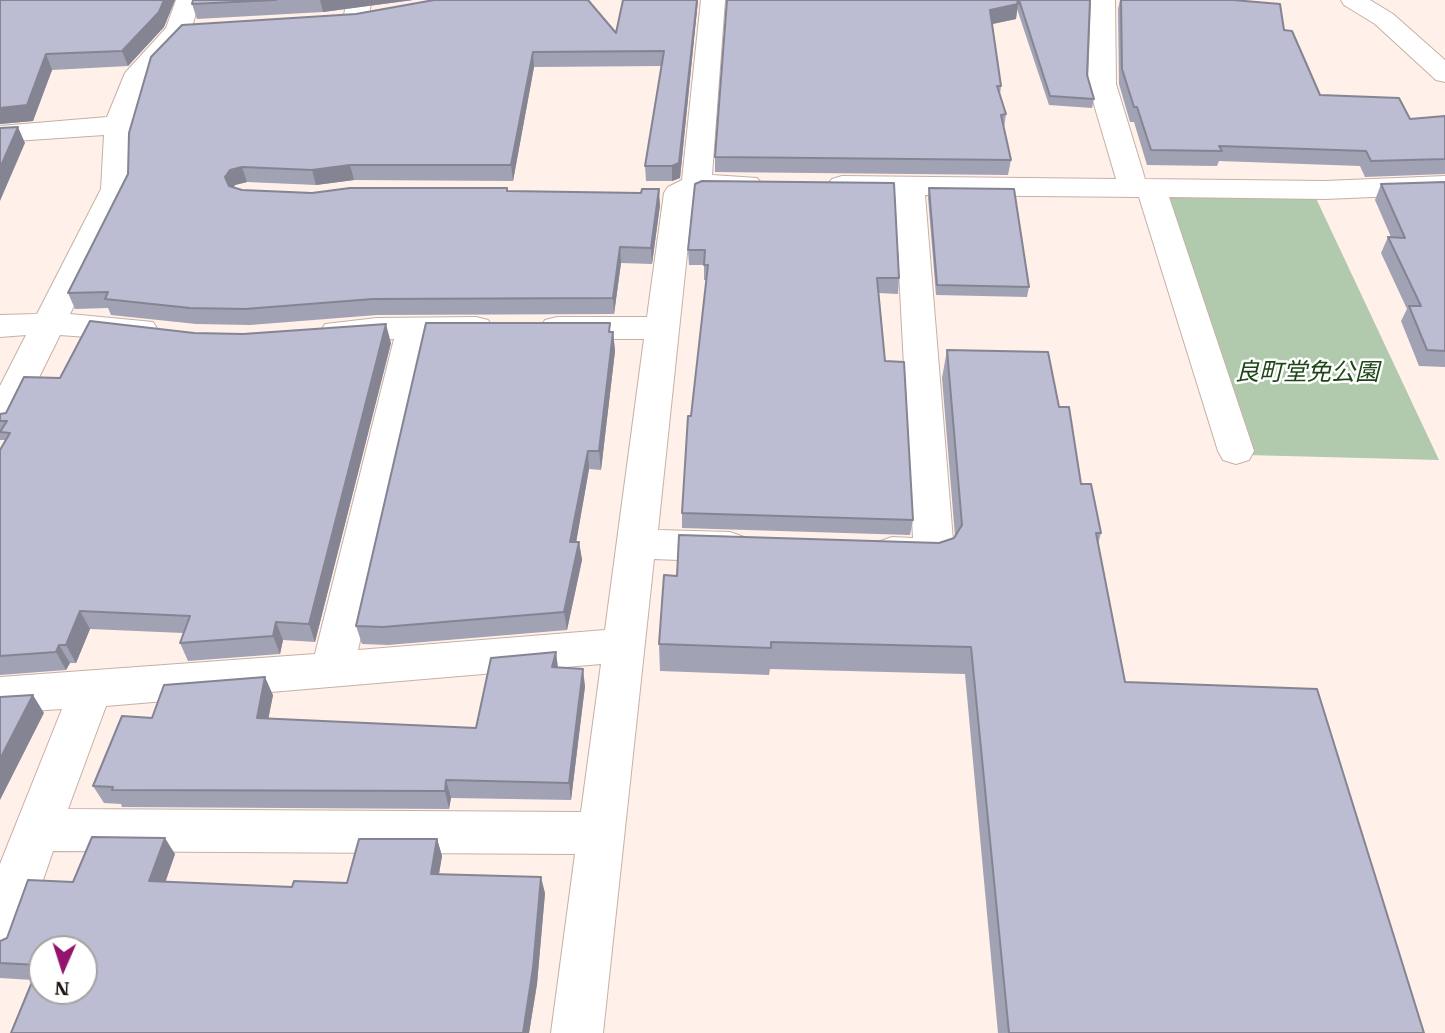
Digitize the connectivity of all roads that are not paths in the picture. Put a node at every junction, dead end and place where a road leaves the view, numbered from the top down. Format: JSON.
{"nodes":[{"id":1,"x":188,"y":0,"type":"edge"},
{"id":2,"x":713,"y":0,"type":"edge"},
{"id":3,"x":1103,"y":0,"type":"edge"},
{"id":4,"x":1353,"y":0,"type":"edge"},
{"id":5,"x":1388,"y":0,"type":"edge"},
{"id":6,"x":364,"y":13,"type":"edge"},
{"id":7,"x":329,"y":23,"type":"edge"},
{"id":8,"x":1412,"y":43,"type":"junction"},
{"id":9,"x":1445,"y":75,"type":"edge"},
{"id":10,"x":118,"y":125,"type":"junction"},
{"id":11,"x":0,"y":134,"type":"edge"},
{"id":12,"x":776,"y":185,"type":"edge"},
{"id":13,"x":816,"y":185,"type":"edge"},
{"id":14,"x":1445,"y":185,"type":"edge"},
{"id":15,"x":909,"y":186,"type":"junction"},
{"id":16,"x":1142,"y":188,"type":"junction"},
{"id":17,"x":675,"y":190,"type":"junction"},
{"id":18,"x":50,"y":323,"type":"junction"},
{"id":19,"x":0,"y":326,"type":"edge"},
{"id":20,"x":414,"y":328,"type":"junction"},
{"id":21,"x":663,"y":328,"type":"junction"},
{"id":22,"x":171,"y":334,"type":"edge"},
{"id":23,"x":301,"y":335,"type":"edge"},
{"id":24,"x":0,"y":421,"type":"edge"},
{"id":25,"x":1236,"y":451,"type":"dead end"},
{"id":26,"x":637,"y":544,"type":"junction"},
{"id":27,"x":758,"y":548,"type":"edge"},
{"id":28,"x":853,"y":551,"type":"edge"},
{"id":29,"x":624,"y":645,"type":"junction"},
{"id":30,"x":332,"y":670,"type":"junction"},
{"id":31,"x":91,"y":690,"type":"junction"},
{"id":32,"x":0,"y":695,"type":"edge"},
{"id":33,"x":37,"y":830,"type":"junction"},
{"id":34,"x":602,"y":834,"type":"junction"},
{"id":35,"x":0,"y":936,"type":"edge"},
{"id":36,"x":578,"y":1033,"type":"edge"}],
"edges":[{"from":1,"to":10,"type":"street"},
{"from":2,"to":17,"type":"street"},
{"from":3,"to":16,"type":"street"},
{"from":4,"to":8,"type":"street"},
{"from":5,"to":8,"type":"street"},
{"from":6,"to":7,"type":"street"},
{"from":8,"to":9,"type":"street"},
{"from":10,"to":11,"type":"street"},
{"from":10,"to":18,"type":"street"},
{"from":12,"to":17,"type":"street"},
{"from":13,"to":15,"type":"street"},
{"from":14,"to":16,"type":"street"},
{"from":15,"to":16,"type":"street"},
{"from":15,"to":28,"type":"street"},
{"from":16,"to":25,"type":"street"},
{"from":17,"to":21,"type":"street"},
{"from":18,"to":19,"type":"street"},
{"from":18,"to":22,"type":"street"},
{"from":18,"to":24,"type":"street"},
{"from":20,"to":21,"type":"street"},
{"from":20,"to":23,"type":"street"},
{"from":20,"to":30,"type":"street"},
{"from":21,"to":26,"type":"street"},
{"from":26,"to":27,"type":"street"},
{"from":26,"to":29,"type":"street"},
{"from":29,"to":30,"type":"street"},
{"from":29,"to":34,"type":"street"},
{"from":30,"to":31,"type":"street"},
{"from":31,"to":32,"type":"street"},
{"from":31,"to":33,"type":"street"},
{"from":33,"to":34,"type":"street"},
{"from":33,"to":35,"type":"street"},
{"from":34,"to":36,"type":"street"}]}
